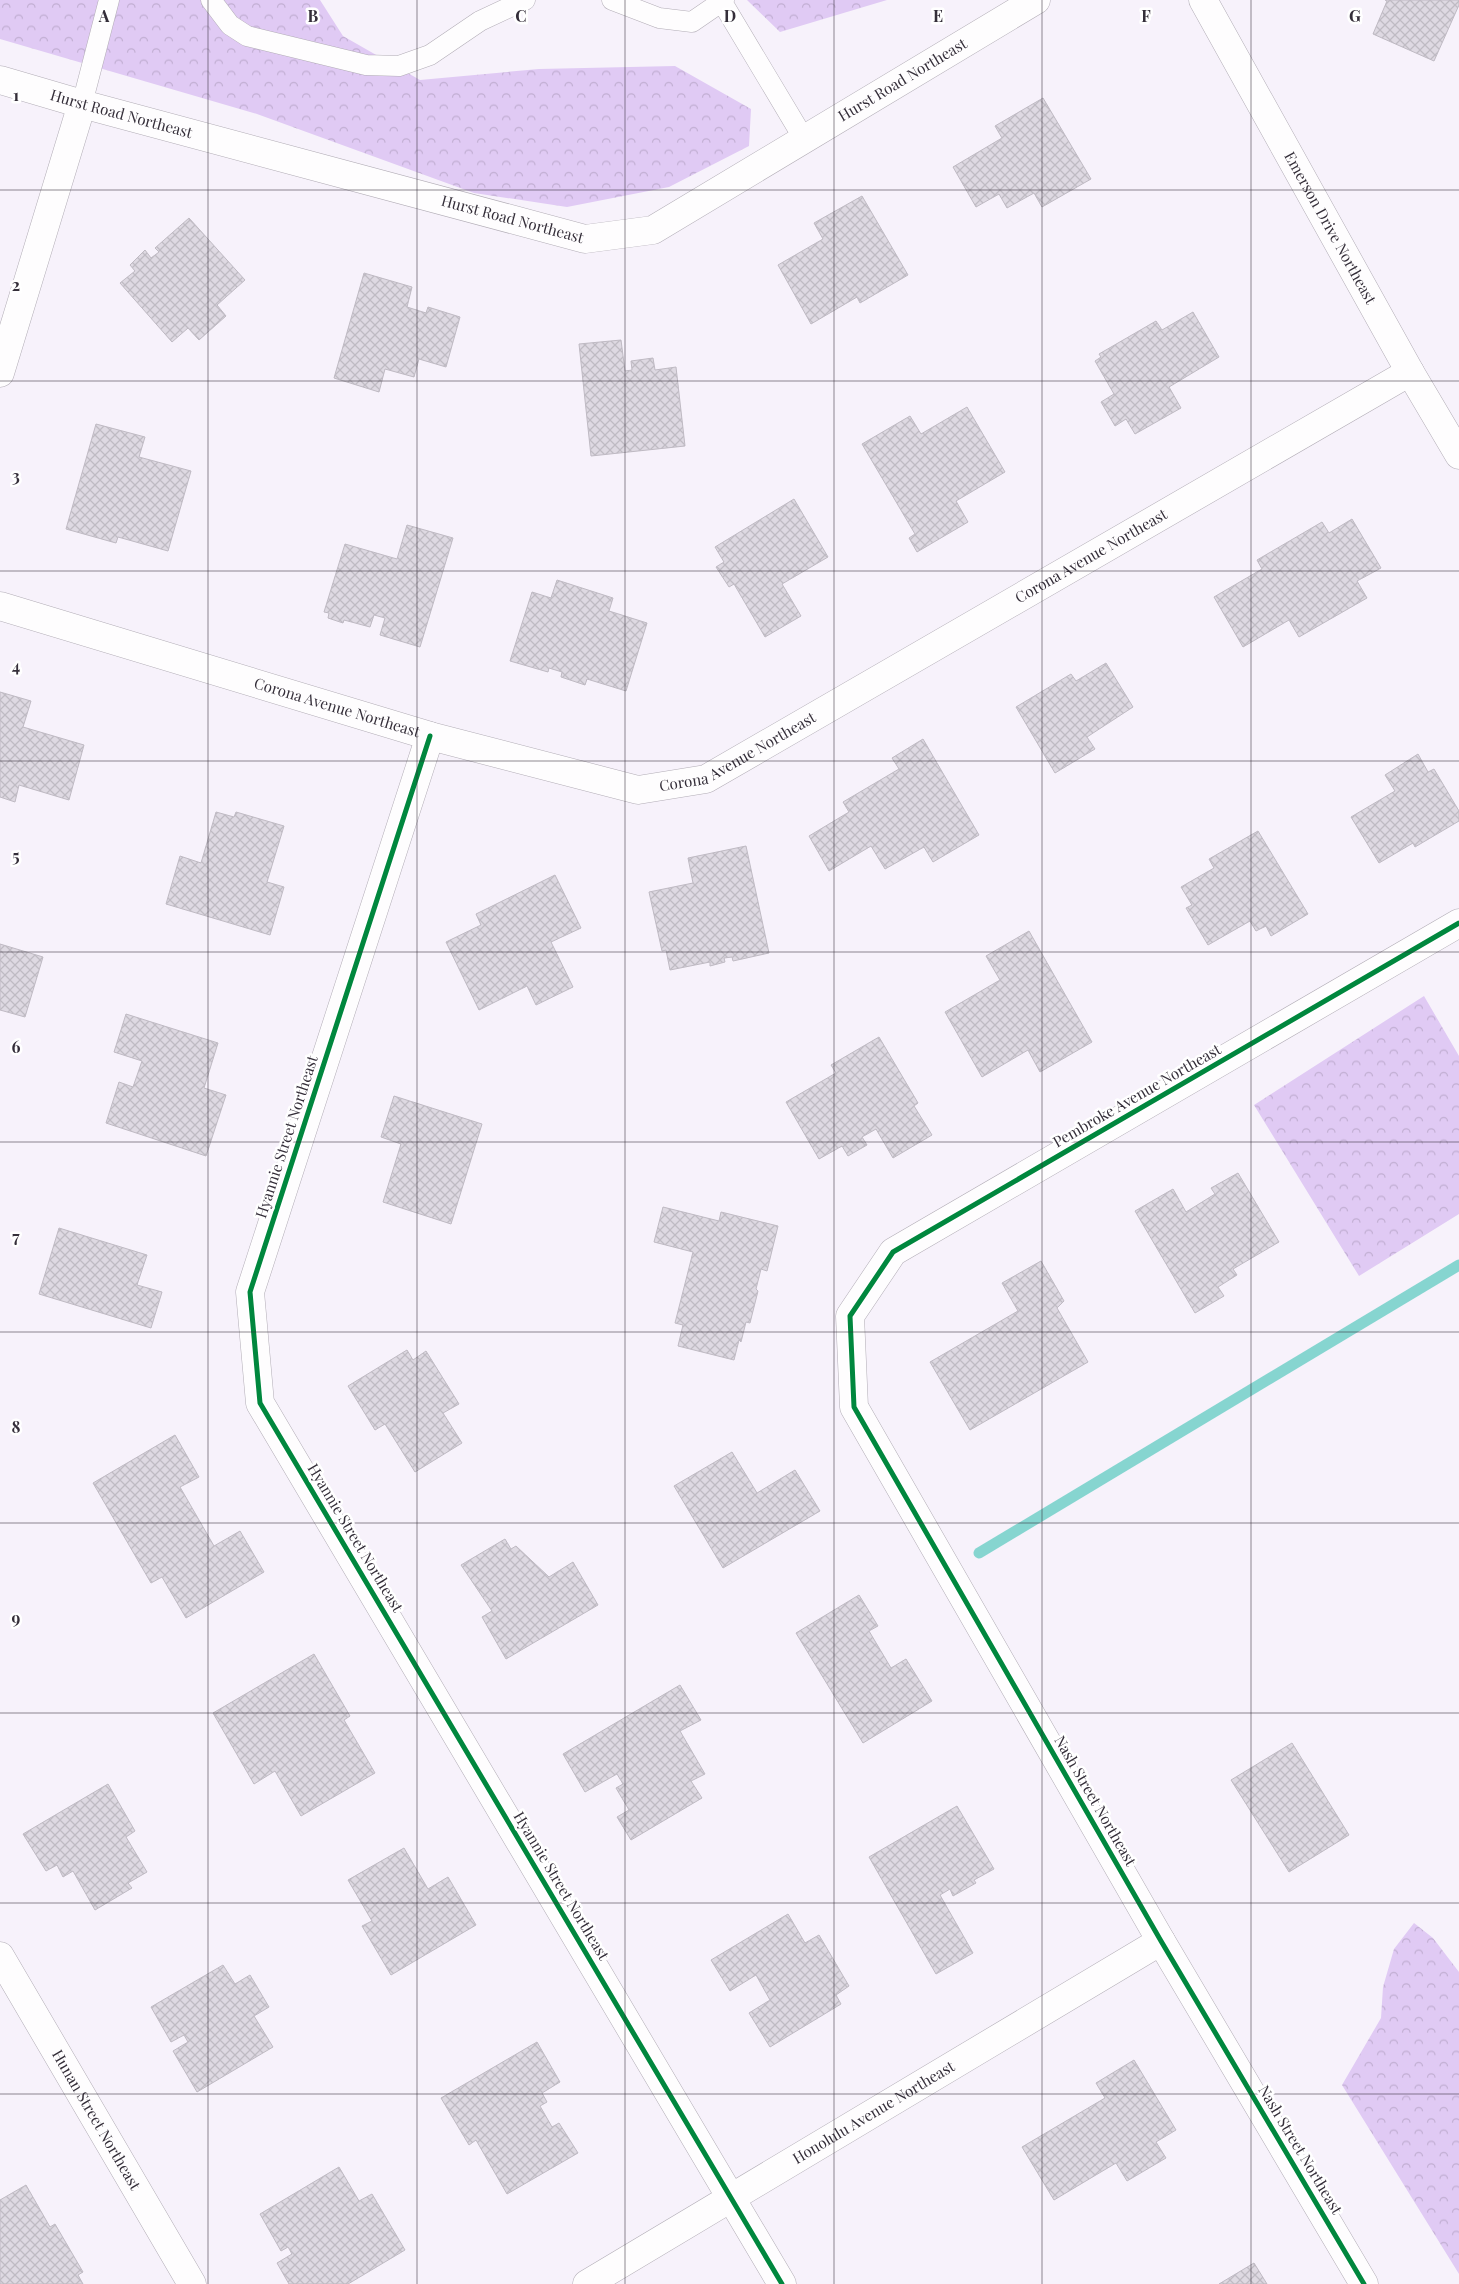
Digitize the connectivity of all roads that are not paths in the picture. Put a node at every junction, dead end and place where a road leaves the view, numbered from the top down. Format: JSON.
{"nodes":[{"id":1,"x":109,"y":0,"type":"edge"},
{"id":2,"x":211,"y":0,"type":"edge"},
{"id":3,"x":525,"y":0,"type":"edge"},
{"id":4,"x":612,"y":0,"type":"edge"},
{"id":5,"x":1036,"y":0,"type":"edge"},
{"id":6,"x":1203,"y":0,"type":"edge"},
{"id":7,"x":723,"y":1,"type":"edge"},
{"id":8,"x":0,"y":80,"type":"edge"},
{"id":9,"x":82,"y":104,"type":"junction"},
{"id":10,"x":804,"y":139,"type":"junction"},
{"id":11,"x":1410,"y":372,"type":"junction"},
{"id":12,"x":0,"y":373,"type":"edge"},
{"id":13,"x":1459,"y":455,"type":"edge"},
{"id":14,"x":0,"y":606,"type":"edge"},
{"id":15,"x":430,"y":736,"type":"junction"},
{"id":16,"x":1459,"y":923,"type":"edge"},
{"id":17,"x":850,"y":1316,"type":"joint"},
{"id":18,"x":1161,"y":1942,"type":"junction"},
{"id":19,"x":0,"y":1956,"type":"edge"},
{"id":20,"x":731,"y":2198,"type":"junction"},
{"id":21,"x":192,"y":2284,"type":"edge"},
{"id":22,"x":586,"y":2284,"type":"edge"},
{"id":23,"x":782,"y":2284,"type":"edge"},
{"id":24,"x":1364,"y":2284,"type":"edge"}],
"edges":[{"from":1,"to":9,"type":"lane"},
{"from":2,"to":3,"type":"lane"},
{"from":4,"to":7,"type":"lane"},
{"from":5,"to":10,"type":"street","name":"Hurst Road Northeast"},
{"from":6,"to":11,"type":"street","name":"Emerson Drive Northeast"},
{"from":7,"to":10,"type":"lane"},
{"from":8,"to":9,"type":"street","name":"Hurst Road Northeast"},
{"from":9,"to":10,"type":"street","name":"Hurst Road Northeast"},
{"from":9,"to":12,"type":"street"},
{"from":11,"to":13,"type":"street","name":"Emerson Drive Northeast"},
{"from":11,"to":15,"type":"street","name":"Corona Avenue Northeast"},
{"from":14,"to":15,"type":"street","name":"Corona Avenue Northeast"},
{"from":15,"to":20,"type":"street","name":"Hyannie Street Northeast"},
{"from":16,"to":17,"type":"street","name":"Pembroke Avenue Northeast"},
{"from":17,"to":18,"type":"street","name":"Nash Street Northeast"},
{"from":18,"to":20,"type":"street","name":"Honolulu Avenue Northeast"},
{"from":18,"to":24,"type":"street","name":"Nash Street Northeast"},
{"from":19,"to":21,"type":"street","name":"Hunan Street Northeast"},
{"from":20,"to":22,"type":"street","name":"Honolulu Avenue Northeast"},
{"from":20,"to":23,"type":"street","name":"Hyannie Street Northeast"}]}
